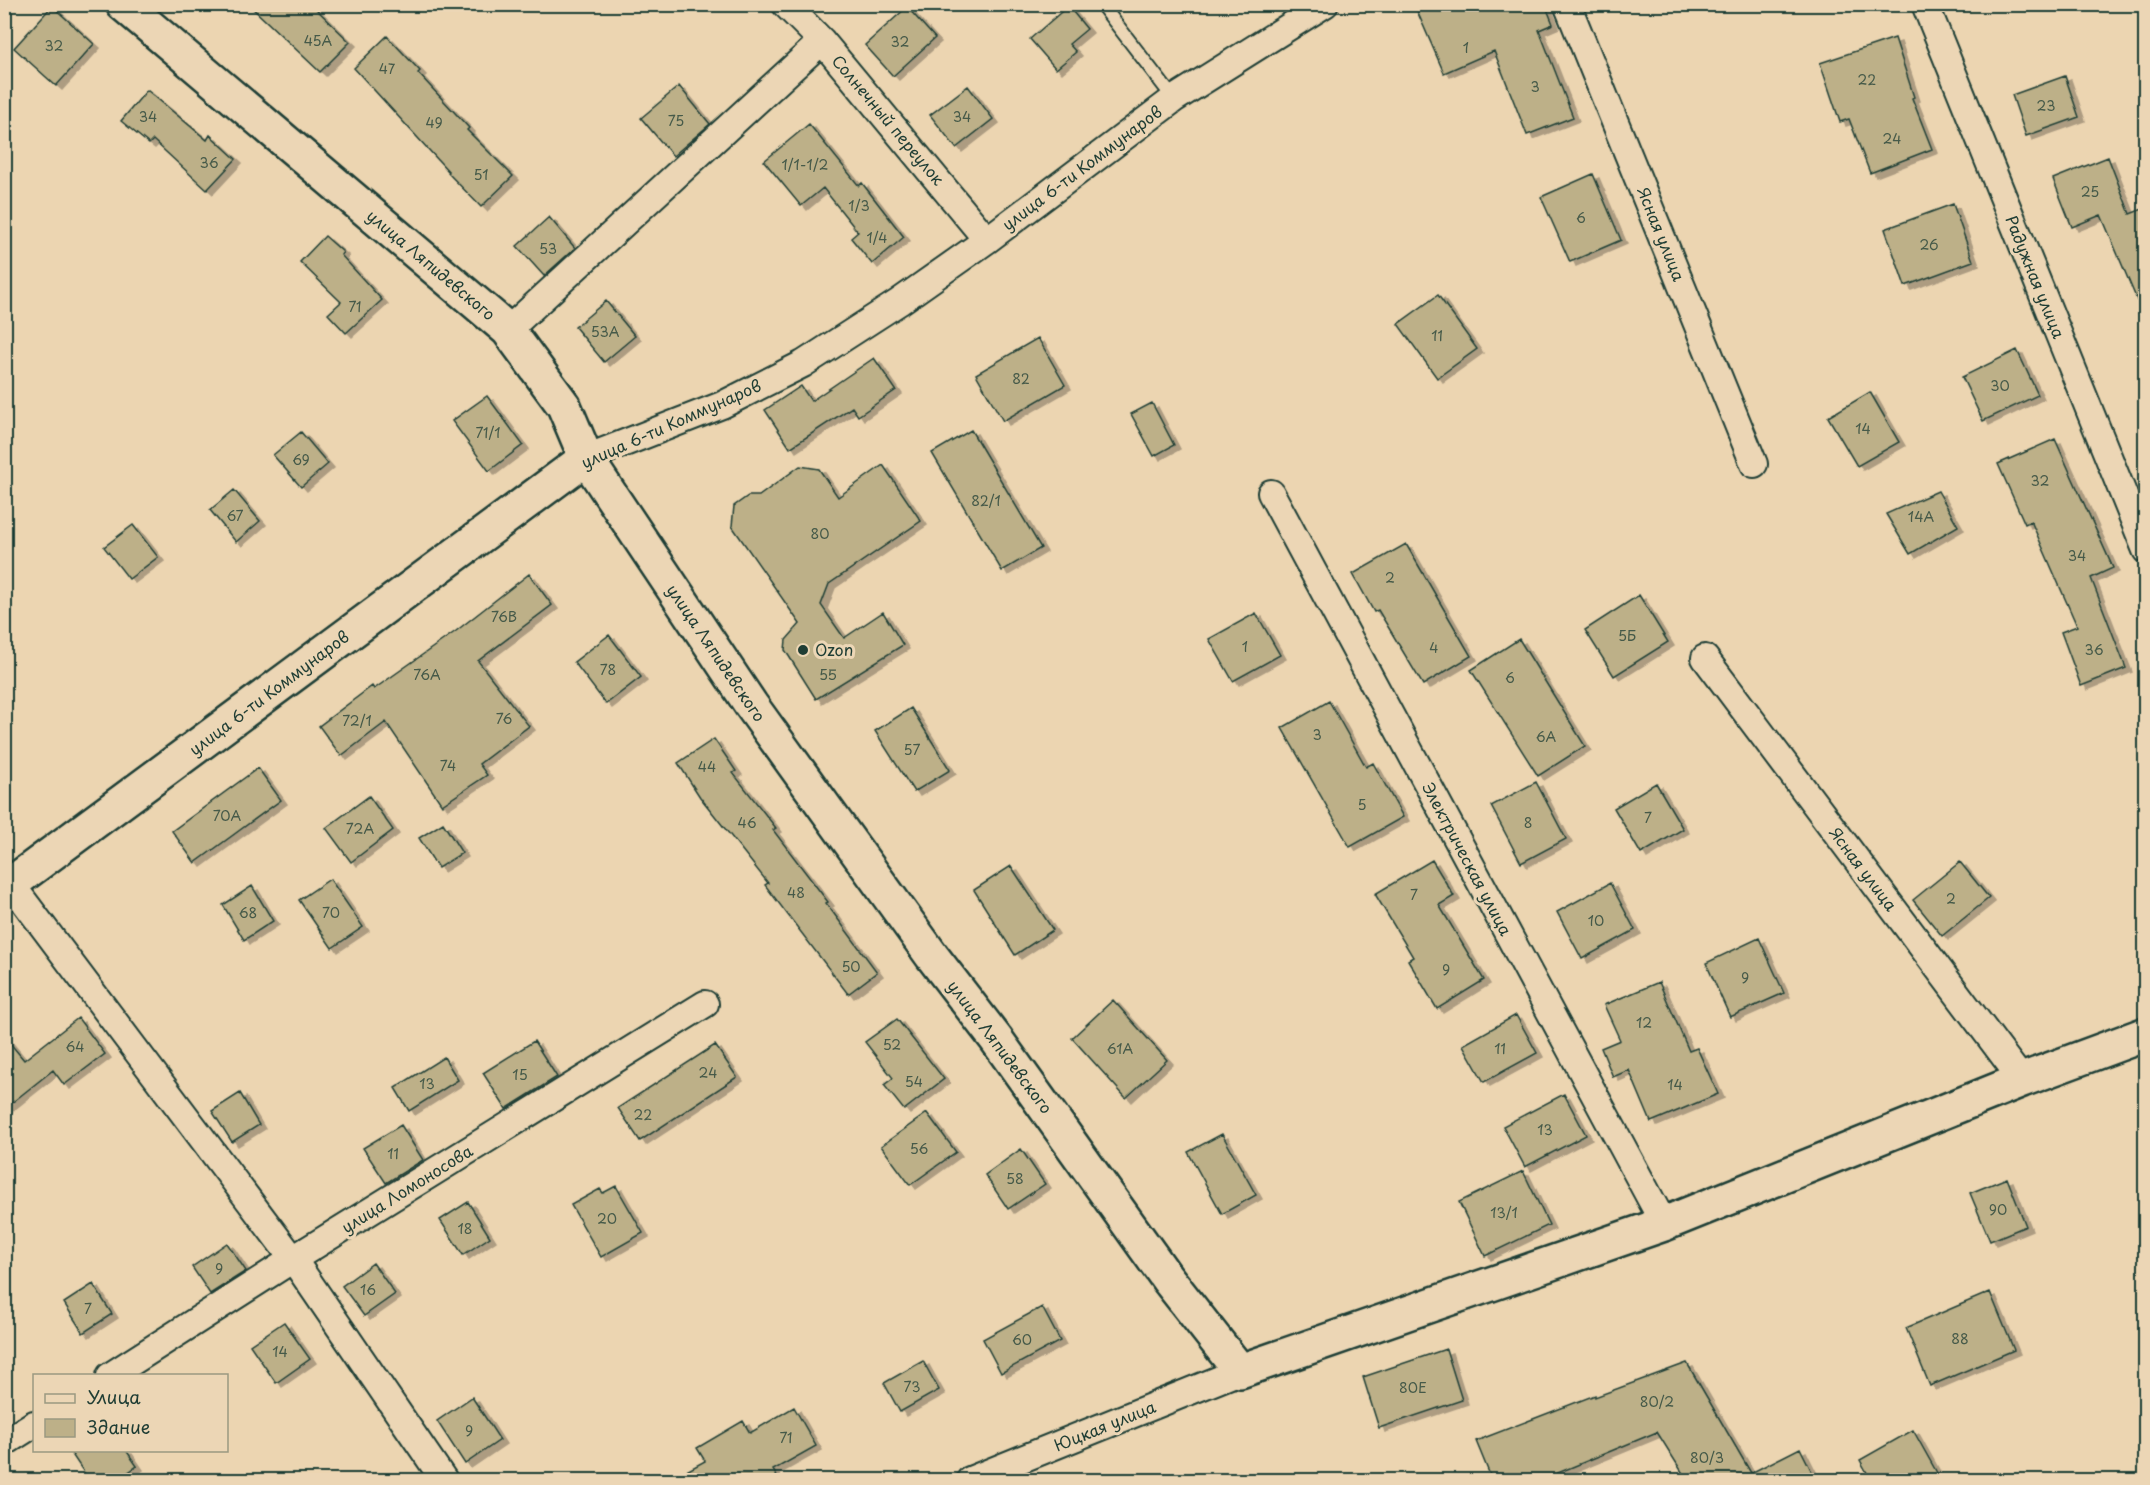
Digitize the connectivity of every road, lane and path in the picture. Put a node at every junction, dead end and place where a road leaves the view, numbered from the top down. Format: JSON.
{"nodes":[{"id":1,"x":123,"y":4,"type":"edge"},
{"id":2,"x":785,"y":4,"type":"edge"},
{"id":3,"x":1101,"y":4,"type":"edge"},
{"id":4,"x":1325,"y":4,"type":"edge"},
{"id":5,"x":1567,"y":4,"type":"edge"},
{"id":6,"x":1925,"y":4,"type":"edge"},
{"id":7,"x":822,"y":41,"type":"junction"},
{"id":8,"x":1174,"y":99,"type":"junction"},
{"id":9,"x":987,"y":240,"type":"junction"},
{"id":10,"x":508,"y":330,"type":"junction"},
{"id":11,"x":586,"y":458,"type":"junction"},
{"id":12,"x":1754,"y":464,"type":"dead end"},
{"id":13,"x":1271,"y":493,"type":"dead end"},
{"id":14,"x":2145,"y":550,"type":"edge"},
{"id":15,"x":1705,"y":658,"type":"dead end"},
{"id":16,"x":8,"y":887,"type":"edge"},
{"id":17,"x":705,"y":1005,"type":"dead end"},
{"id":18,"x":2145,"y":1034,"type":"edge"},
{"id":19,"x":2022,"y":1080,"type":"junction"},
{"id":20,"x":1664,"y":1224,"type":"junction"},
{"id":21,"x":293,"y":1259,"type":"junction"},
{"id":22,"x":1240,"y":1371,"type":"junction"},
{"id":23,"x":113,"y":1374,"type":"edge"},
{"id":24,"x":33,"y":1425,"type":"edge"},
{"id":25,"x":4,"y":1443,"type":"edge"},
{"id":26,"x":444,"y":1480,"type":"edge"},
{"id":27,"x":970,"y":1480,"type":"edge"}],
"edges":[{"from":1,"to":10,"type":"street","name":"улица Ляпидевского"},
{"from":2,"to":7,"type":"street","name":"Солнечный переулок"},
{"from":3,"to":8,"type":"lane"},
{"from":4,"to":8,"type":"street","name":"улица 6-ти Коммунаров"},
{"from":5,"to":12,"type":"street","name":"Ясная улица"},
{"from":6,"to":14,"type":"street","name":"Радужная улица"},
{"from":7,"to":9,"type":"street","name":"Солнечный переулок"},
{"from":7,"to":10,"type":"street"},
{"from":8,"to":9,"type":"street","name":"улица 6-ти Коммунаров"},
{"from":9,"to":11,"type":"street","name":"улица 6-ти Коммунаров"},
{"from":10,"to":11,"type":"street","name":"улица Ляпидевского"},
{"from":11,"to":16,"type":"street","name":"улица 6-ти Коммунаров"},
{"from":11,"to":22,"type":"street","name":"улица Ляпидевского"},
{"from":13,"to":20,"type":"street","name":"Электрическая улица"},
{"from":15,"to":19,"type":"street","name":"Ясная улица"},
{"from":16,"to":21,"type":"street"},
{"from":17,"to":21,"type":"street","name":"улица Ломоносова"},
{"from":18,"to":19,"type":"street"},
{"from":19,"to":20,"type":"street"},
{"from":20,"to":22,"type":"street"},
{"from":21,"to":23,"type":"street","name":"улица Ломоносова"},
{"from":21,"to":26,"type":"street"},
{"from":22,"to":27,"type":"street","name":"Юцкая улица"},
{"from":24,"to":25,"type":"street"}]}
